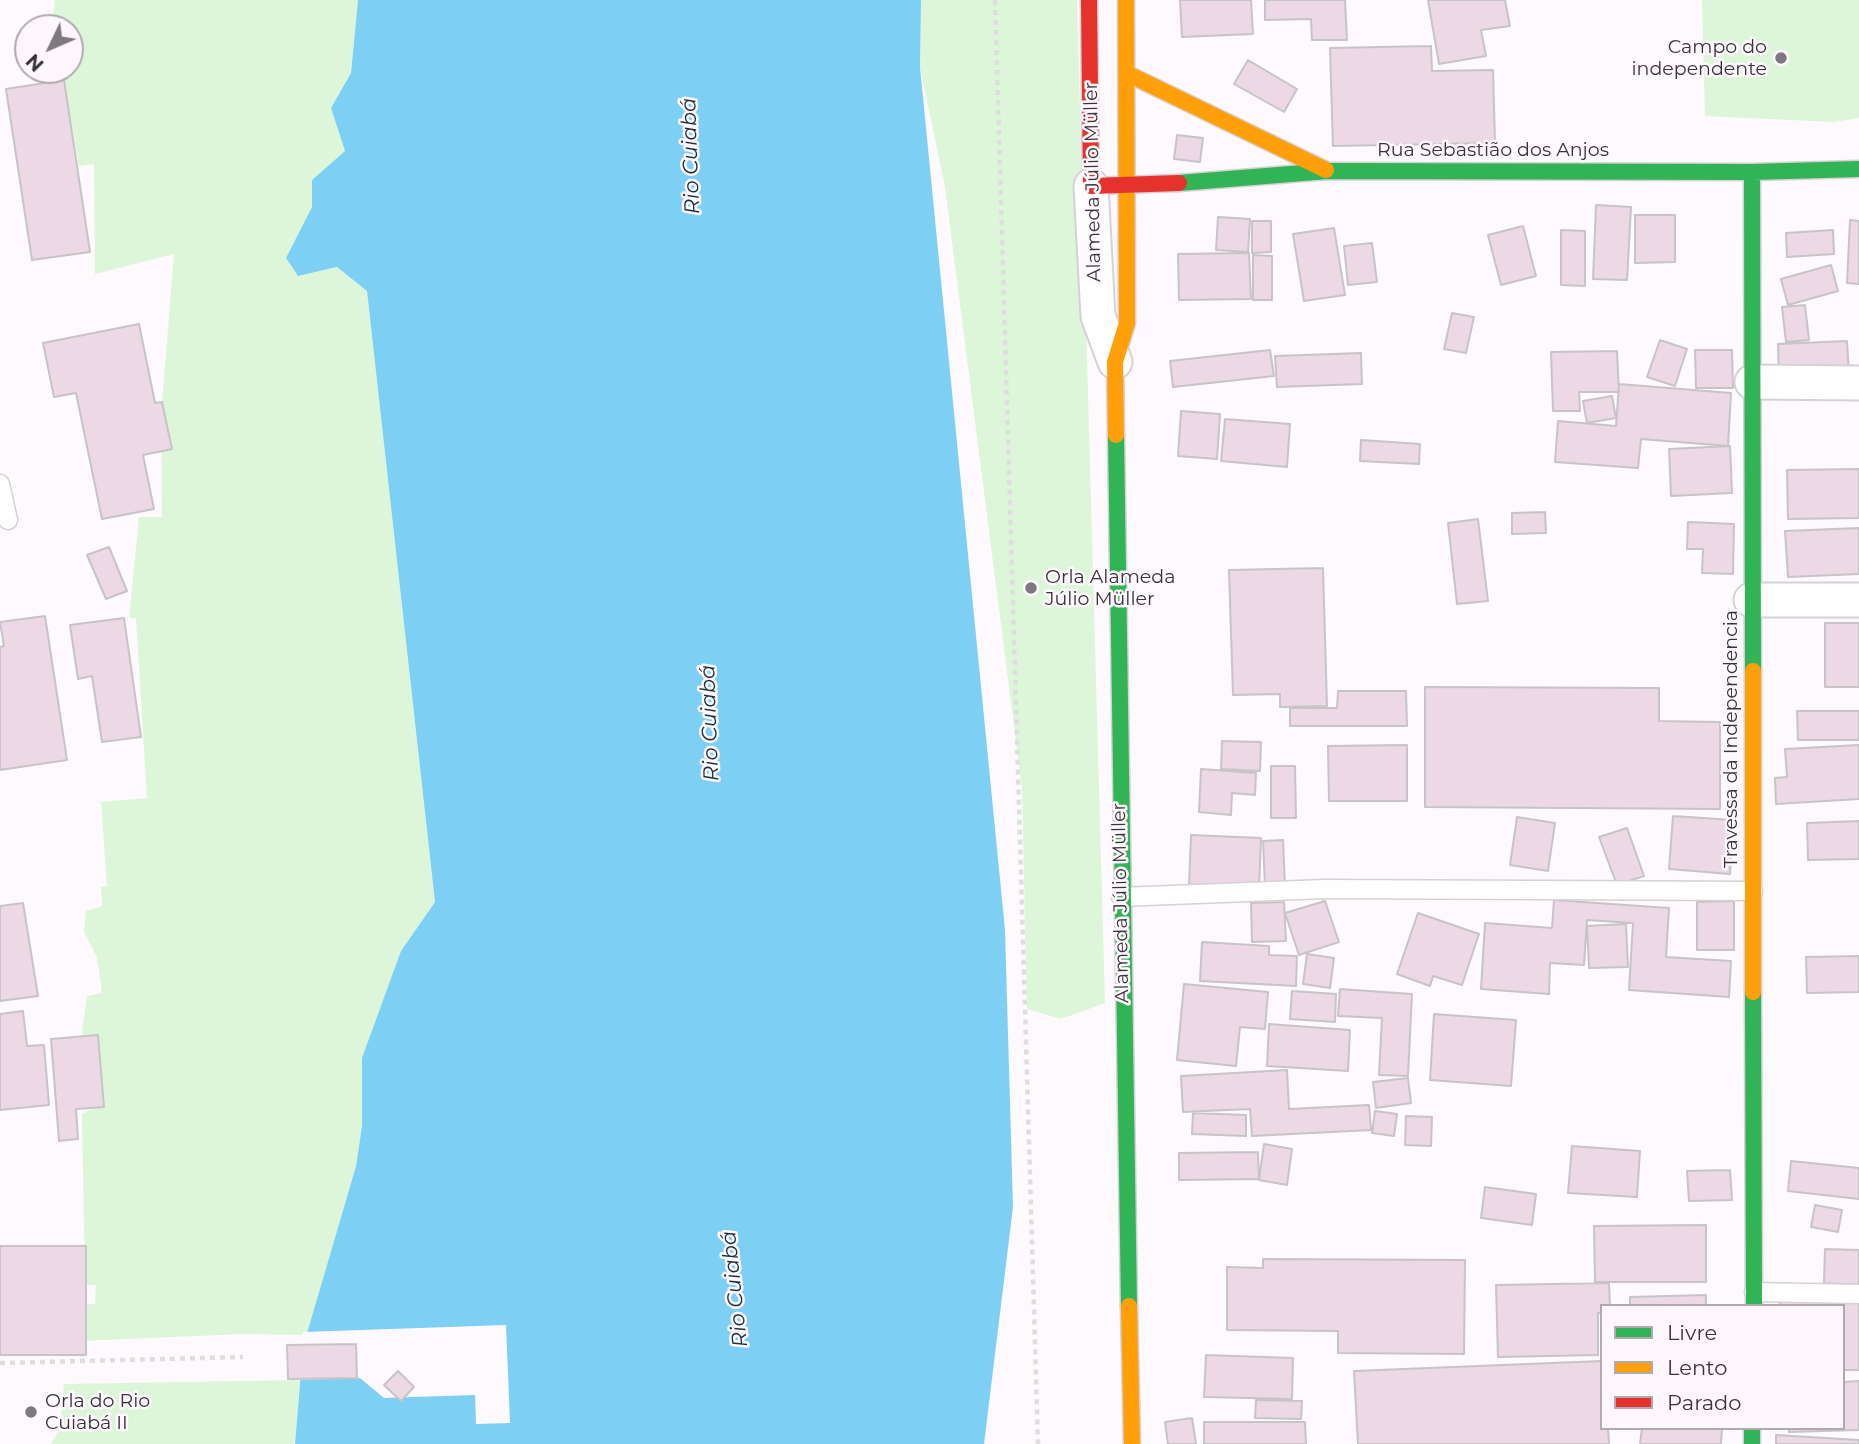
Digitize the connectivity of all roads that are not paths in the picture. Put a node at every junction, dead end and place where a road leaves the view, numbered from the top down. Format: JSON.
{"nodes":[{"id":1,"x":1089,"y":0,"type":"edge"},
{"id":2,"x":1126,"y":0,"type":"edge"},
{"id":3,"x":1128,"y":74,"type":"junction"},
{"id":4,"x":1859,"y":169,"type":"edge"},
{"id":5,"x":1328,"y":171,"type":"junction"},
{"id":6,"x":1752,"y":172,"type":"junction"},
{"id":7,"x":1091,"y":186,"type":"junction"},
{"id":8,"x":1127,"y":187,"type":"junction"},
{"id":9,"x":1115,"y":362,"type":"junction"},
{"id":10,"x":1752,"y":382,"type":"junction"},
{"id":11,"x":1859,"y":383,"type":"edge"},
{"id":12,"x":0,"y":484,"type":"edge"},
{"id":13,"x":8,"y":520,"type":"dead end"},
{"id":14,"x":1751,"y":600,"type":"junction"},
{"id":15,"x":1859,"y":600,"type":"edge"},
{"id":16,"x":1753,"y":891,"type":"junction"},
{"id":17,"x":1121,"y":897,"type":"junction"},
{"id":18,"x":1859,"y":1294,"type":"edge"},
{"id":19,"x":1754,"y":1299,"type":"edge"},
{"id":20,"x":1132,"y":1444,"type":"edge"}],
"edges":[{"from":1,"to":7,"type":"main road","name":"Alameda Júlio Müller"},
{"from":2,"to":3,"type":"main road","name":"Alameda Júlio Müller"},
{"from":3,"to":5,"type":"main road"},
{"from":3,"to":8,"type":"main road","name":"Alameda Júlio Müller"},
{"from":4,"to":6,"type":"main road","name":"Rua Sebastião dos Anjos"},
{"from":5,"to":6,"type":"main road","name":"Rua Sebastião dos Anjos"},
{"from":5,"to":8,"type":"main road","name":"Rua Sebastião dos Anjos"},
{"from":6,"to":10,"type":"main road","name":"Travessa da Independencia"},
{"from":7,"to":8,"type":"main road","name":"Rua Sebastião dos Anjos"},
{"from":7,"to":9,"type":"street","name":"Alameda Júlio Müller"},
{"from":8,"to":9,"type":"main road","name":"Alameda Júlio Müller"},
{"from":9,"to":17,"type":"main road","name":"Alameda Júlio Müller"},
{"from":10,"to":11,"type":"street"},
{"from":10,"to":14,"type":"main road","name":"Travessa da Independencia"},
{"from":12,"to":13,"type":"lane"},
{"from":14,"to":15,"type":"street"},
{"from":14,"to":16,"type":"main road","name":"Travessa da Independencia"},
{"from":16,"to":17,"type":"lane"},
{"from":16,"to":19,"type":"main road","name":"Travessa da Independencia"},
{"from":17,"to":20,"type":"main road","name":"Alameda Júlio Müller"},
{"from":18,"to":19,"type":"lane"}]}
